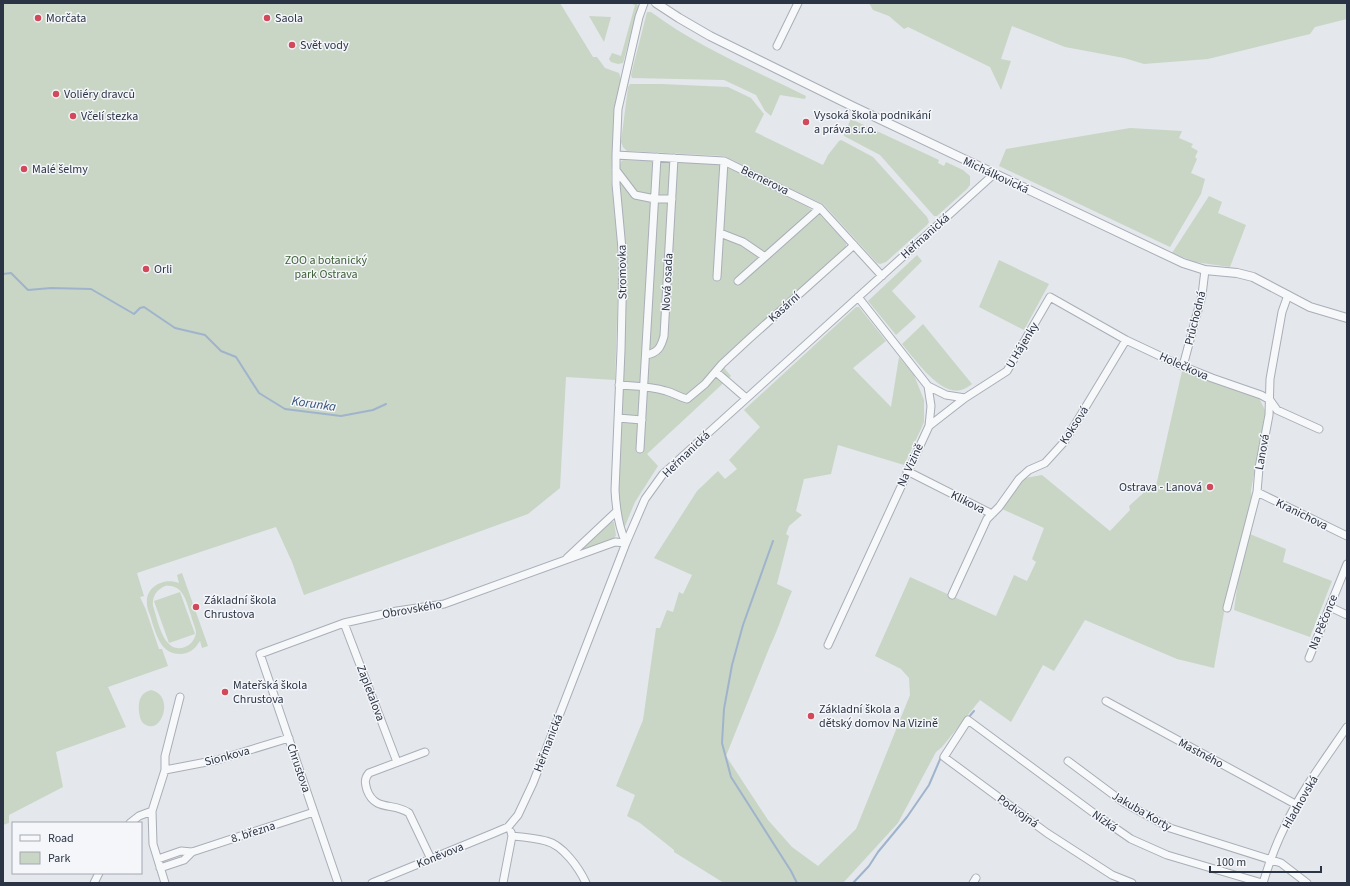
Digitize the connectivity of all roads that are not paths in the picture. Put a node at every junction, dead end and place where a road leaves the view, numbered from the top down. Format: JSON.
{"nodes":[{"id":1,"x":644,"y":3,"type":"edge"},
{"id":2,"x":656,"y":3,"type":"edge"},
{"id":3,"x":798,"y":3,"type":"edge"},
{"id":4,"x":777,"y":46,"type":"dead end"},
{"id":5,"x":616,"y":155,"type":"junction"},
{"id":6,"x":657,"y":157,"type":"junction"},
{"id":7,"x":674,"y":158,"type":"junction"},
{"id":8,"x":724,"y":161,"type":"junction"},
{"id":9,"x":616,"y":170,"type":"junction"},
{"id":10,"x":994,"y":174,"type":"junction"},
{"id":11,"x":655,"y":199,"type":"junction"},
{"id":12,"x":672,"y":199,"type":"junction"},
{"id":13,"x":820,"y":208,"type":"junction"},
{"id":14,"x":720,"y":232,"type":"junction"},
{"id":15,"x":854,"y":245,"type":"junction"},
{"id":16,"x":765,"y":257,"type":"junction"},
{"id":17,"x":1206,"y":270,"type":"junction"},
{"id":18,"x":717,"y":276,"type":"dead end"},
{"id":19,"x":882,"y":276,"type":"junction"},
{"id":20,"x":738,"y":281,"type":"dead end"},
{"id":21,"x":1288,"y":295,"type":"junction"},
{"id":22,"x":858,"y":296,"type":"junction"},
{"id":23,"x":1050,"y":297,"type":"joint"},
{"id":24,"x":1347,"y":318,"type":"edge"},
{"id":25,"x":1126,"y":340,"type":"junction"},
{"id":26,"x":646,"y":355,"type":"junction"},
{"id":27,"x":1182,"y":366,"type":"junction"},
{"id":28,"x":716,"y":372,"type":"junction"},
{"id":29,"x":619,"y":385,"type":"junction"},
{"id":30,"x":644,"y":386,"type":"junction"},
{"id":31,"x":928,"y":386,"type":"junction"},
{"id":32,"x":746,"y":398,"type":"junction"},
{"id":33,"x":965,"y":398,"type":"junction"},
{"id":34,"x":1270,"y":400,"type":"junction"},
{"id":35,"x":618,"y":418,"type":"junction"},
{"id":36,"x":642,"y":420,"type":"junction"},
{"id":37,"x":929,"y":426,"type":"junction"},
{"id":38,"x":1319,"y":429,"type":"dead end"},
{"id":39,"x":640,"y":449,"type":"dead end"},
{"id":40,"x":907,"y":471,"type":"junction"},
{"id":41,"x":1257,"y":492,"type":"junction"},
{"id":42,"x":617,"y":511,"type":"junction"},
{"id":43,"x":992,"y":514,"type":"junction"},
{"id":44,"x":1347,"y":536,"type":"edge"},
{"id":45,"x":626,"y":543,"type":"junction"},
{"id":46,"x":564,"y":560,"type":"junction"},
{"id":47,"x":1347,"y":564,"type":"edge"},
{"id":48,"x":952,"y":594,"type":"dead end"},
{"id":49,"x":1330,"y":607,"type":"junction"},
{"id":50,"x":1227,"y":608,"type":"dead end"},
{"id":51,"x":1347,"y":615,"type":"edge"},
{"id":52,"x":344,"y":623,"type":"junction"},
{"id":53,"x":828,"y":645,"type":"dead end"},
{"id":54,"x":260,"y":654,"type":"joint"},
{"id":55,"x":1309,"y":658,"type":"dead end"},
{"id":56,"x":180,"y":697,"type":"dead end"},
{"id":57,"x":1106,"y":701,"type":"dead end"},
{"id":58,"x":968,"y":720,"type":"joint"},
{"id":59,"x":1347,"y":727,"type":"edge"},
{"id":60,"x":289,"y":738,"type":"junction"},
{"id":61,"x":425,"y":752,"type":"dead end"},
{"id":62,"x":1068,"y":761,"type":"dead end"},
{"id":63,"x":397,"y":762,"type":"junction"},
{"id":64,"x":165,"y":770,"type":"junction"},
{"id":65,"x":1297,"y":805,"type":"junction"},
{"id":66,"x":152,"y":811,"type":"junction"},
{"id":67,"x":314,"y":812,"type":"junction"},
{"id":68,"x":131,"y":822,"type":"edge"},
{"id":69,"x":508,"y":826,"type":"junction"},
{"id":70,"x":512,"y":836,"type":"junction"},
{"id":71,"x":192,"y":852,"type":"junction"},
{"id":72,"x":158,"y":859,"type":"junction"},
{"id":73,"x":431,"y":859,"type":"junction"},
{"id":74,"x":1270,"y":860,"type":"junction"},
{"id":75,"x":160,"y":868,"type":"junction"},
{"id":76,"x":165,"y":883,"type":"edge"},
{"id":77,"x":338,"y":883,"type":"edge"},
{"id":78,"x":372,"y":883,"type":"edge"},
{"id":79,"x":503,"y":883,"type":"edge"},
{"id":80,"x":586,"y":883,"type":"edge"},
{"id":81,"x":1132,"y":883,"type":"edge"},
{"id":82,"x":1263,"y":883,"type":"edge"},
{"id":83,"x":1307,"y":883,"type":"edge"}],
"edges":[{"from":1,"to":5,"type":"street","name":"Stromovka"},
{"from":2,"to":10,"type":"street","name":"Michálkovická"},
{"from":3,"to":4,"type":"street"},
{"from":5,"to":6,"type":"street","name":"Bernerova"},
{"from":5,"to":9,"type":"street","name":"Stromovka"},
{"from":6,"to":7,"type":"street","name":"Bernerova"},
{"from":6,"to":11,"type":"street","name":"Nová osada"},
{"from":7,"to":8,"type":"street","name":"Bernerova"},
{"from":7,"to":12,"type":"street","name":"Nová osada"},
{"from":8,"to":13,"type":"street","name":"Bernerova"},
{"from":8,"to":14,"type":"street"},
{"from":9,"to":11,"type":"street"},
{"from":9,"to":29,"type":"street","name":"Stromovka"},
{"from":10,"to":17,"type":"street","name":"Michálkovická"},
{"from":10,"to":19,"type":"street","name":"Heřmanická"},
{"from":11,"to":12,"type":"street"},
{"from":11,"to":26,"type":"street","name":"Nová osada"},
{"from":12,"to":26,"type":"street","name":"Nová osada"},
{"from":13,"to":15,"type":"street","name":"Bernerova"},
{"from":13,"to":16,"type":"street"},
{"from":14,"to":16,"type":"street"},
{"from":14,"to":18,"type":"street"},
{"from":15,"to":19,"type":"street","name":"Bernerova"},
{"from":15,"to":28,"type":"street","name":"Kasární"},
{"from":16,"to":20,"type":"street"},
{"from":17,"to":21,"type":"street","name":"Michálkovická"},
{"from":17,"to":27,"type":"street","name":"Průchodná"},
{"from":19,"to":22,"type":"street","name":"Heřmanická"},
{"from":21,"to":24,"type":"street","name":"Michálkovická"},
{"from":21,"to":34,"type":"street","name":"Lanová"},
{"from":22,"to":31,"type":"street","name":"Na Vizině"},
{"from":22,"to":32,"type":"street","name":"Heřmanická"},
{"from":23,"to":25,"type":"street","name":"Holečkova"},
{"from":23,"to":33,"type":"street","name":"U Hájenky"},
{"from":25,"to":27,"type":"street","name":"Holečkova"},
{"from":25,"to":43,"type":"street","name":"Koksová"},
{"from":26,"to":30,"type":"street","name":"Nová osada"},
{"from":27,"to":34,"type":"street","name":"Holečkova"},
{"from":28,"to":30,"type":"street","name":"Kasární"},
{"from":28,"to":32,"type":"street"},
{"from":29,"to":30,"type":"street"},
{"from":29,"to":35,"type":"street","name":"Stromovka"},
{"from":30,"to":36,"type":"street","name":"Nová osada"},
{"from":31,"to":33,"type":"street"},
{"from":31,"to":37,"type":"street","name":"Na Vizině"},
{"from":32,"to":45,"type":"street","name":"Heřmanická"},
{"from":33,"to":37,"type":"street","name":"U Hájenky"},
{"from":34,"to":38,"type":"street","name":"Holečkova"},
{"from":34,"to":41,"type":"street","name":"Lanová"},
{"from":35,"to":36,"type":"street"},
{"from":35,"to":42,"type":"street","name":"Stromovka"},
{"from":36,"to":39,"type":"street","name":"Nová osada"},
{"from":37,"to":40,"type":"street","name":"Na Vizině"},
{"from":40,"to":43,"type":"street","name":"Klikova"},
{"from":40,"to":53,"type":"street","name":"Na Vizině"},
{"from":41,"to":44,"type":"street","name":"Kranichova"},
{"from":41,"to":50,"type":"street","name":"Lanová"},
{"from":42,"to":45,"type":"street","name":"Stromovka"},
{"from":42,"to":46,"type":"street","name":"Obrovského"},
{"from":43,"to":48,"type":"street","name":"Klikova"},
{"from":45,"to":46,"type":"street","name":"Obrovského"},
{"from":45,"to":69,"type":"street","name":"Heřmanická"},
{"from":46,"to":52,"type":"street","name":"Obrovského"},
{"from":47,"to":49,"type":"street","name":"Na Pěčonce"},
{"from":49,"to":51,"type":"street"},
{"from":49,"to":55,"type":"street","name":"Na Pěčonce"},
{"from":52,"to":54,"type":"street","name":"Obrovského"},
{"from":52,"to":63,"type":"street","name":"Zapletalova"},
{"from":54,"to":60,"type":"street","name":"Chrustova"},
{"from":56,"to":64,"type":"street"},
{"from":57,"to":65,"type":"street","name":"Mastného"},
{"from":58,"to":81,"type":"street","name":"Podvojná"},
{"from":58,"to":82,"type":"street","name":"Nízká"},
{"from":59,"to":65,"type":"street","name":"Hladnovská"},
{"from":60,"to":64,"type":"street","name":"Sionkova"},
{"from":60,"to":67,"type":"street","name":"Chrustova"},
{"from":61,"to":63,"type":"street"},
{"from":62,"to":74,"type":"street","name":"Jakuba Korty"},
{"from":63,"to":73,"type":"street"},
{"from":64,"to":66,"type":"street"},
{"from":65,"to":74,"type":"street","name":"Hladnovská"},
{"from":66,"to":68,"type":"street"},
{"from":66,"to":72,"type":"street"},
{"from":67,"to":71,"type":"street","name":"8. března"},
{"from":67,"to":77,"type":"street","name":"Chrustova"},
{"from":69,"to":70,"type":"street"},
{"from":69,"to":73,"type":"street","name":"Koněvova"},
{"from":70,"to":79,"type":"street"},
{"from":70,"to":80,"type":"street"},
{"from":71,"to":72,"type":"street","name":"8. března"},
{"from":71,"to":75,"type":"street","name":"8. března"},
{"from":72,"to":75,"type":"street"},
{"from":73,"to":78,"type":"street","name":"Koněvova"},
{"from":74,"to":82,"type":"street","name":"Hladnovská"},
{"from":74,"to":83,"type":"street","name":"Jakuba Korty"},
{"from":75,"to":76,"type":"street"}]}
